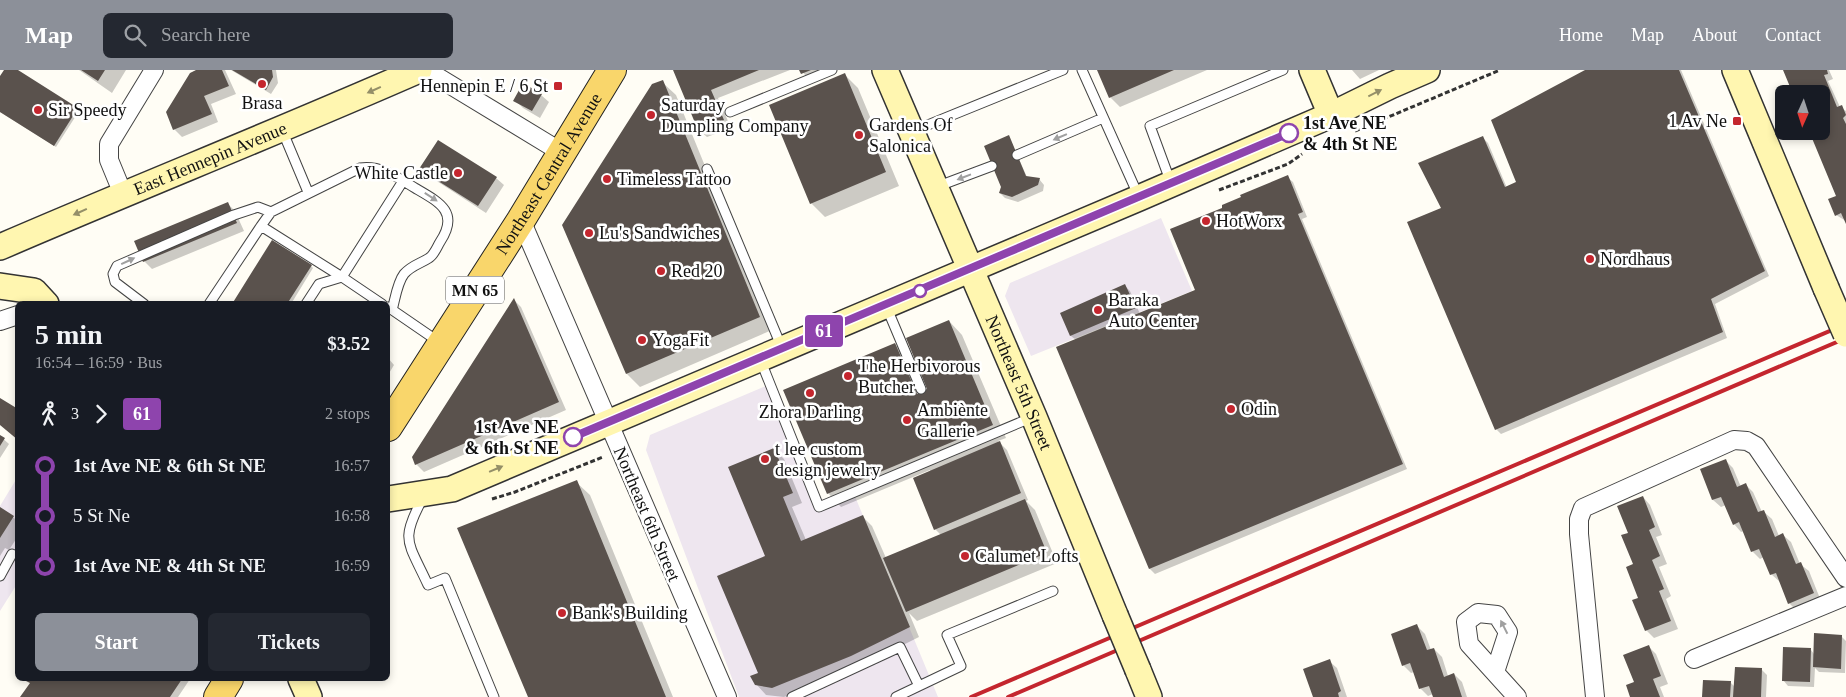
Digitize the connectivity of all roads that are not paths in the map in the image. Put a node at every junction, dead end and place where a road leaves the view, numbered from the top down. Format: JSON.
{"nodes":[{"id":1,"x":154,"y":70,"type":"edge"},
{"id":2,"x":419,"y":70,"type":"edge"},
{"id":3,"x":426,"y":70,"type":"edge"},
{"id":4,"x":612,"y":70,"type":"edge"},
{"id":5,"x":832,"y":70,"type":"edge"},
{"id":6,"x":1064,"y":70,"type":"edge"},
{"id":7,"x":1082,"y":70,"type":"edge"},
{"id":8,"x":1283,"y":70,"type":"edge"},
{"id":9,"x":1312,"y":70,"type":"edge"},
{"id":10,"x":1427,"y":70,"type":"edge"},
{"id":11,"x":1735,"y":70,"type":"edge"},
{"id":12,"x":887,"y":71,"type":"edge"},
{"id":13,"x":730,"y":112,"type":"dead end"},
{"id":14,"x":1331,"y":115,"type":"junction"},
{"id":15,"x":1103,"y":118,"type":"junction"},
{"id":16,"x":282,"y":130,"type":"junction"},
{"id":17,"x":911,"y":132,"type":"junction"},
{"id":18,"x":561,"y":152,"type":"junction"},
{"id":19,"x":1017,"y":155,"type":"dead end"},
{"id":20,"x":992,"y":166,"type":"dead end"},
{"id":21,"x":707,"y":169,"type":"dead end"},
{"id":22,"x":403,"y":181,"type":"junction"},
{"id":23,"x":1171,"y":184,"type":"junction"},
{"id":24,"x":935,"y":188,"type":"junction"},
{"id":25,"x":308,"y":192,"type":"junction"},
{"id":26,"x":123,"y":194,"type":"junction"},
{"id":27,"x":1139,"y":198,"type":"junction"},
{"id":28,"x":270,"y":212,"type":"junction"},
{"id":29,"x":520,"y":220,"type":"junction"},
{"id":30,"x":261,"y":226,"type":"junction"},
{"id":31,"x":0,"y":247,"type":"edge"},
{"id":32,"x":971,"y":270,"type":"junction"},
{"id":33,"x":342,"y":277,"type":"junction"},
{"id":34,"x":0,"y":286,"type":"edge"},
{"id":35,"x":43,"y":301,"type":"edge"},
{"id":36,"x":140,"y":301,"type":"edge"},
{"id":37,"x":211,"y":301,"type":"edge"},
{"id":38,"x":308,"y":301,"type":"edge"},
{"id":39,"x":378,"y":301,"type":"edge"},
{"id":40,"x":886,"y":306,"type":"junction"},
{"id":41,"x":390,"y":309,"type":"edge"},
{"id":42,"x":15,"y":316,"type":"edge"},
{"id":43,"x":0,"y":321,"type":"edge"},
{"id":44,"x":1846,"y":334,"type":"edge"},
{"id":45,"x":441,"y":344,"type":"junction"},
{"id":46,"x":782,"y":348,"type":"junction"},
{"id":47,"x":759,"y":358,"type":"junction"},
{"id":48,"x":921,"y":389,"type":"dead end"},
{"id":49,"x":1034,"y":417,"type":"junction"},
{"id":50,"x":607,"y":422,"type":"junction"},
{"id":51,"x":390,"y":424,"type":"edge"},
{"id":52,"x":425,"y":494,"type":"junction"},
{"id":53,"x":390,"y":499,"type":"edge"},
{"id":54,"x":12,"y":554,"type":"dead end"},
{"id":55,"x":0,"y":576,"type":"edge"},
{"id":56,"x":1846,"y":578,"type":"edge"},
{"id":57,"x":1053,"y":591,"type":"dead end"},
{"id":58,"x":1846,"y":596,"type":"edge"},
{"id":59,"x":1694,"y":659,"type":"dead end"},
{"id":60,"x":1495,"y":672,"type":"dead end"},
{"id":61,"x":228,"y":681,"type":"edge"},
{"id":62,"x":302,"y":681,"type":"edge"},
{"id":63,"x":919,"y":686,"type":"junction"},
{"id":64,"x":218,"y":697,"type":"edge"},
{"id":65,"x":309,"y":697,"type":"edge"},
{"id":66,"x":494,"y":697,"type":"edge"},
{"id":67,"x":727,"y":697,"type":"edge"},
{"id":68,"x":792,"y":697,"type":"edge"},
{"id":69,"x":896,"y":697,"type":"edge"},
{"id":70,"x":1150,"y":697,"type":"edge"},
{"id":71,"x":1517,"y":697,"type":"edge"},
{"id":72,"x":1595,"y":697,"type":"edge"}],
"edges":[{"from":1,"to":26,"type":"street"},
{"from":2,"to":16,"type":"main road","name":"East Hennepin Avenue","one_way":true},
{"from":3,"to":18,"type":"street"},
{"from":4,"to":18,"type":"main road","name":"Northeast Central Avenue","number":"MN 65"},
{"from":5,"to":13,"type":"lane"},
{"from":6,"to":17,"type":"lane"},
{"from":7,"to":15,"type":"lane"},
{"from":8,"to":23,"type":"lane"},
{"from":9,"to":14,"type":"main road"},
{"from":14,"to":10,"type":"main road","one_way":true},
{"from":11,"to":44,"type":"main road","bridge":true},
{"from":12,"to":17,"type":"main road","name":"Northeast 5th Street"},
{"from":14,"to":23,"type":"main road"},
{"from":15,"to":19,"type":"lane","one_way":true},
{"from":15,"to":27,"type":"lane"},
{"from":16,"to":25,"type":"lane"},
{"from":16,"to":26,"type":"main road","name":"East Hennepin Avenue"},
{"from":17,"to":24,"type":"main road","name":"Northeast 5th Street"},
{"from":18,"to":29,"type":"main road","name":"Northeast Central Avenue","number":"MN 65"},
{"from":20,"to":24,"type":"lane","one_way":true},
{"from":21,"to":46,"type":"lane"},
{"from":22,"to":25,"type":"lane"},
{"from":22,"to":33,"type":"lane"},
{"from":22,"to":41,"type":"lane","one_way":true},
{"from":23,"to":27,"type":"main road"},
{"from":24,"to":32,"type":"main road","name":"Northeast 5th Street"},
{"from":25,"to":28,"type":"lane"},
{"from":26,"to":31,"type":"main road","name":"East Hennepin Avenue","one_way":true},
{"from":27,"to":32,"type":"main road"},
{"from":28,"to":30,"type":"lane"},
{"from":36,"to":28,"type":"lane","one_way":true},
{"from":29,"to":45,"type":"main road","name":"Northeast Central Avenue","number":"MN 65"},
{"from":29,"to":50,"type":"street","name":"Northeast 6th Street"},
{"from":30,"to":33,"type":"lane"},
{"from":30,"to":37,"type":"lane"},
{"from":32,"to":40,"type":"main road"},
{"from":32,"to":49,"type":"main road","name":"Northeast 5th Street"},
{"from":33,"to":38,"type":"lane"},
{"from":33,"to":39,"type":"lane"},
{"from":34,"to":35,"type":"main road"},
{"from":40,"to":46,"type":"main road"},
{"from":40,"to":48,"type":"lane"},
{"from":41,"to":45,"type":"lane"},
{"from":42,"to":43,"type":"street"},
{"from":45,"to":51,"type":"main road","name":"Northeast Central Avenue","number":"MN 65"},
{"from":46,"to":47,"type":"main road"},
{"from":47,"to":49,"type":"lane"},
{"from":47,"to":50,"type":"main road"},
{"from":49,"to":70,"type":"main road","name":"Northeast 5th Street","bridge":true},
{"from":52,"to":50,"type":"main road","one_way":true},
{"from":50,"to":67,"type":"street","name":"Northeast 6th Street"},
{"from":52,"to":53,"type":"main road"},
{"from":52,"to":66,"type":"lane"},
{"from":54,"to":55,"type":"lane"},
{"from":56,"to":72,"type":"street"},
{"from":57,"to":63,"type":"lane"},
{"from":58,"to":59,"type":"street"},
{"from":60,"to":71,"type":"street"},
{"from":61,"to":64,"type":"main road"},
{"from":62,"to":65,"type":"main road"},
{"from":63,"to":68,"type":"lane"},
{"from":63,"to":69,"type":"lane"}]}
